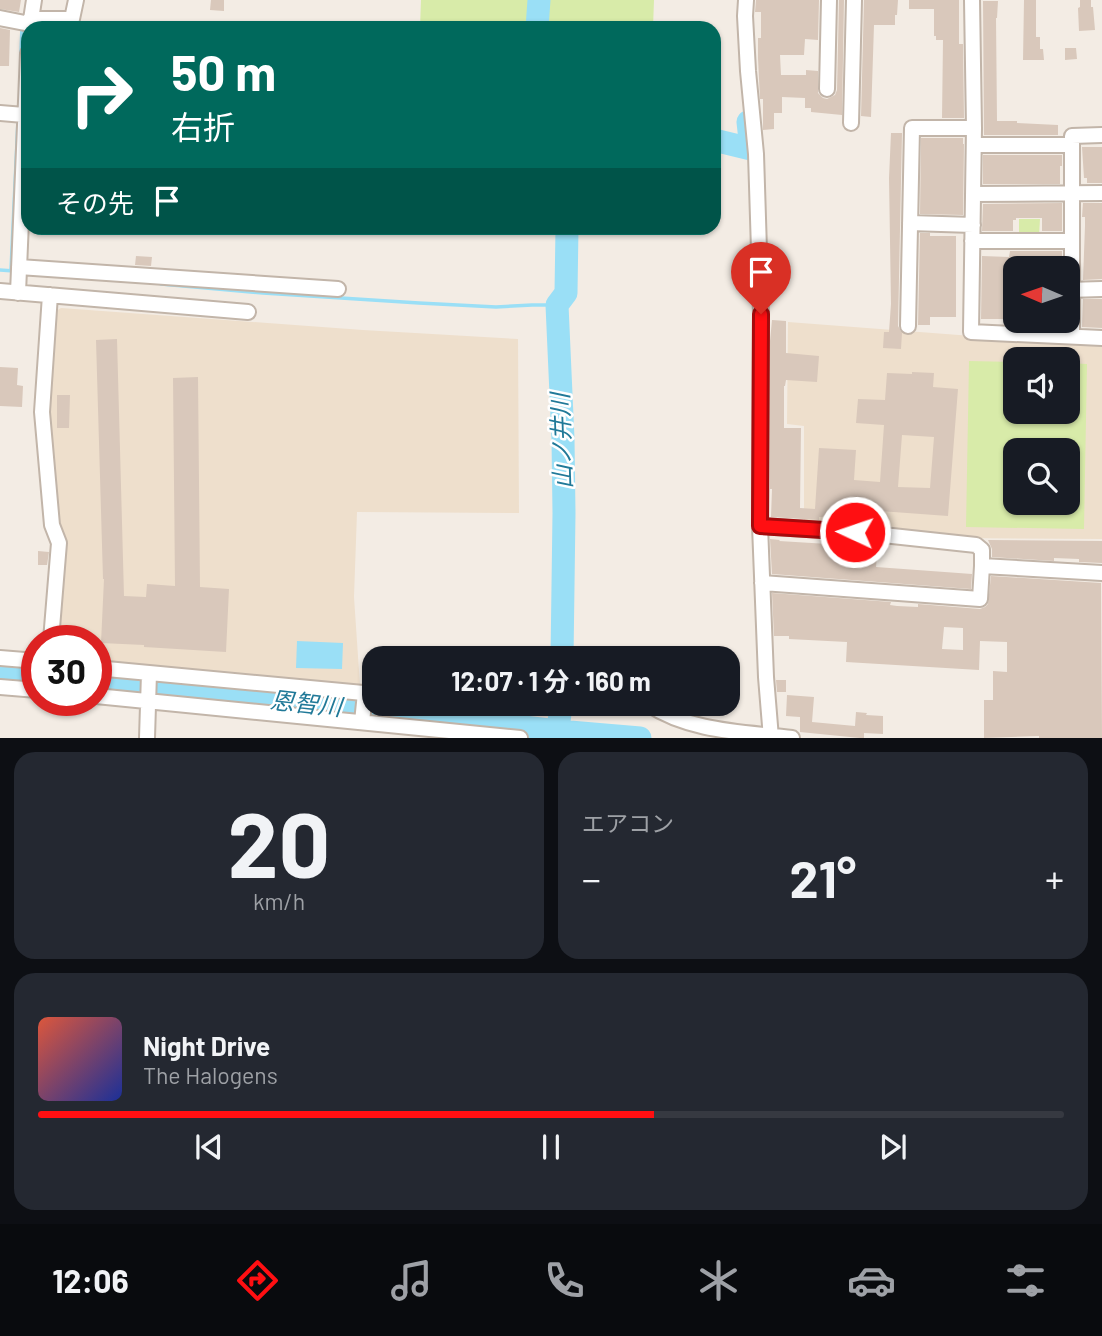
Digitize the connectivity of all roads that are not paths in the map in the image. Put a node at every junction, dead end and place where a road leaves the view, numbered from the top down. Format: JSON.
{"nodes":[{"id":1,"x":34,"y":0,"type":"edge"},
{"id":2,"x":76,"y":0,"type":"edge"},
{"id":3,"x":746,"y":0,"type":"edge"},
{"id":4,"x":972,"y":0,"type":"edge"},
{"id":5,"x":829,"y":6,"type":"edge"},
{"id":6,"x":854,"y":6,"type":"edge"},
{"id":7,"x":0,"y":18,"type":"edge"},
{"id":8,"x":30,"y":21,"type":"edge"},
{"id":9,"x":55,"y":21,"type":"edge"},
{"id":10,"x":21,"y":22,"type":"edge"},
{"id":11,"x":828,"y":52,"type":"junction"},
{"id":12,"x":853,"y":54,"type":"junction"},
{"id":13,"x":827,"y":89,"type":"dead end"},
{"id":14,"x":0,"y":113,"type":"edge"},
{"id":15,"x":21,"y":115,"type":"edge"},
{"id":16,"x":851,"y":122,"type":"dead end"},
{"id":17,"x":974,"y":128,"type":"junction"},
{"id":18,"x":1102,"y":135,"type":"edge"},
{"id":19,"x":974,"y":145,"type":"junction"},
{"id":20,"x":1072,"y":145,"type":"junction"},
{"id":21,"x":1102,"y":193,"type":"edge"},
{"id":22,"x":973,"y":194,"type":"junction"},
{"id":23,"x":1072,"y":194,"type":"junction"},
{"id":24,"x":21,"y":208,"type":"edge"},
{"id":25,"x":910,"y":223,"type":"junction"},
{"id":26,"x":973,"y":225,"type":"junction"},
{"id":27,"x":972,"y":241,"type":"junction"},
{"id":28,"x":1072,"y":242,"type":"junction"},
{"id":29,"x":1071,"y":256,"type":"edge"},
{"id":30,"x":19,"y":270,"type":"junction"},
{"id":31,"x":338,"y":289,"type":"dead end"},
{"id":32,"x":1102,"y":289,"type":"edge"},
{"id":33,"x":1080,"y":290,"type":"edge"},
{"id":34,"x":0,"y":291,"type":"edge"},
{"id":35,"x":18,"y":293,"type":"junction"},
{"id":36,"x":51,"y":295,"type":"junction"},
{"id":37,"x":248,"y":312,"type":"dead end"},
{"id":38,"x":908,"y":326,"type":"dead end"},
{"id":39,"x":1072,"y":333,"type":"edge"},
{"id":40,"x":1072,"y":336,"type":"junction"},
{"id":41,"x":1102,"y":338,"type":"edge"},
{"id":42,"x":760,"y":526,"type":"junction"},
{"id":43,"x":982,"y":566,"type":"junction"},
{"id":44,"x":1102,"y":573,"type":"edge"},
{"id":45,"x":762,"y":583,"type":"junction"},
{"id":46,"x":52,"y":625,"type":"edge"},
{"id":47,"x":0,"y":658,"type":"edge"},
{"id":48,"x":21,"y":660,"type":"edge"},
{"id":49,"x":112,"y":670,"type":"edge"},
{"id":50,"x":148,"y":675,"type":"junction"},
{"id":51,"x":0,"y":687,"type":"edge"},
{"id":52,"x":21,"y":689,"type":"edge"},
{"id":53,"x":362,"y":693,"type":"edge"},
{"id":54,"x":112,"y":697,"type":"edge"},
{"id":55,"x":148,"y":700,"type":"junction"},
{"id":56,"x":364,"y":716,"type":"edge"},
{"id":57,"x":671,"y":716,"type":"edge"},
{"id":58,"x":363,"y":719,"type":"junction"},
{"id":59,"x":771,"y":736,"type":"edge"},
{"id":60,"x":147,"y":737,"type":"edge"},
{"id":61,"x":520,"y":737,"type":"edge"},
{"id":62,"x":792,"y":737,"type":"edge"}],
"edges":[{"from":1,"to":8,"type":"street"},
{"from":2,"to":9,"type":"street"},
{"from":3,"to":42,"type":"street"},
{"from":4,"to":17,"type":"street"},
{"from":5,"to":6,"type":"street"},
{"from":5,"to":11,"type":"street"},
{"from":6,"to":12,"type":"street"},
{"from":7,"to":10,"type":"street"},
{"from":11,"to":12,"type":"street"},
{"from":11,"to":13,"type":"street"},
{"from":12,"to":16,"type":"street"},
{"from":14,"to":15,"type":"street"},
{"from":17,"to":19,"type":"street"},
{"from":17,"to":25,"type":"street"},
{"from":18,"to":20,"type":"street"},
{"from":19,"to":20,"type":"street"},
{"from":19,"to":22,"type":"street"},
{"from":20,"to":23,"type":"street"},
{"from":21,"to":23,"type":"street"},
{"from":22,"to":23,"type":"street"},
{"from":22,"to":26,"type":"street"},
{"from":23,"to":28,"type":"street"},
{"from":24,"to":30,"type":"street"},
{"from":25,"to":26,"type":"street"},
{"from":25,"to":38,"type":"street"},
{"from":26,"to":27,"type":"street"},
{"from":27,"to":28,"type":"street"},
{"from":27,"to":40,"type":"street"},
{"from":28,"to":29,"type":"street"},
{"from":30,"to":31,"type":"street"},
{"from":30,"to":35,"type":"street"},
{"from":32,"to":33,"type":"street"},
{"from":34,"to":35,"type":"street"},
{"from":35,"to":36,"type":"street"},
{"from":36,"to":37,"type":"street"},
{"from":36,"to":46,"type":"street"},
{"from":39,"to":40,"type":"street"},
{"from":40,"to":41,"type":"street"},
{"from":42,"to":43,"type":"street"},
{"from":42,"to":45,"type":"street"},
{"from":43,"to":44,"type":"street"},
{"from":43,"to":45,"type":"street"},
{"from":45,"to":59,"type":"street"},
{"from":47,"to":48,"type":"street"},
{"from":49,"to":50,"type":"street"},
{"from":50,"to":53,"type":"street"},
{"from":50,"to":55,"type":"street"},
{"from":51,"to":52,"type":"street"},
{"from":54,"to":55,"type":"street"},
{"from":55,"to":58,"type":"street"},
{"from":55,"to":60,"type":"street"},
{"from":56,"to":58,"type":"street"},
{"from":57,"to":59,"type":"street"},
{"from":58,"to":61,"type":"street"},
{"from":59,"to":62,"type":"street"}]}
